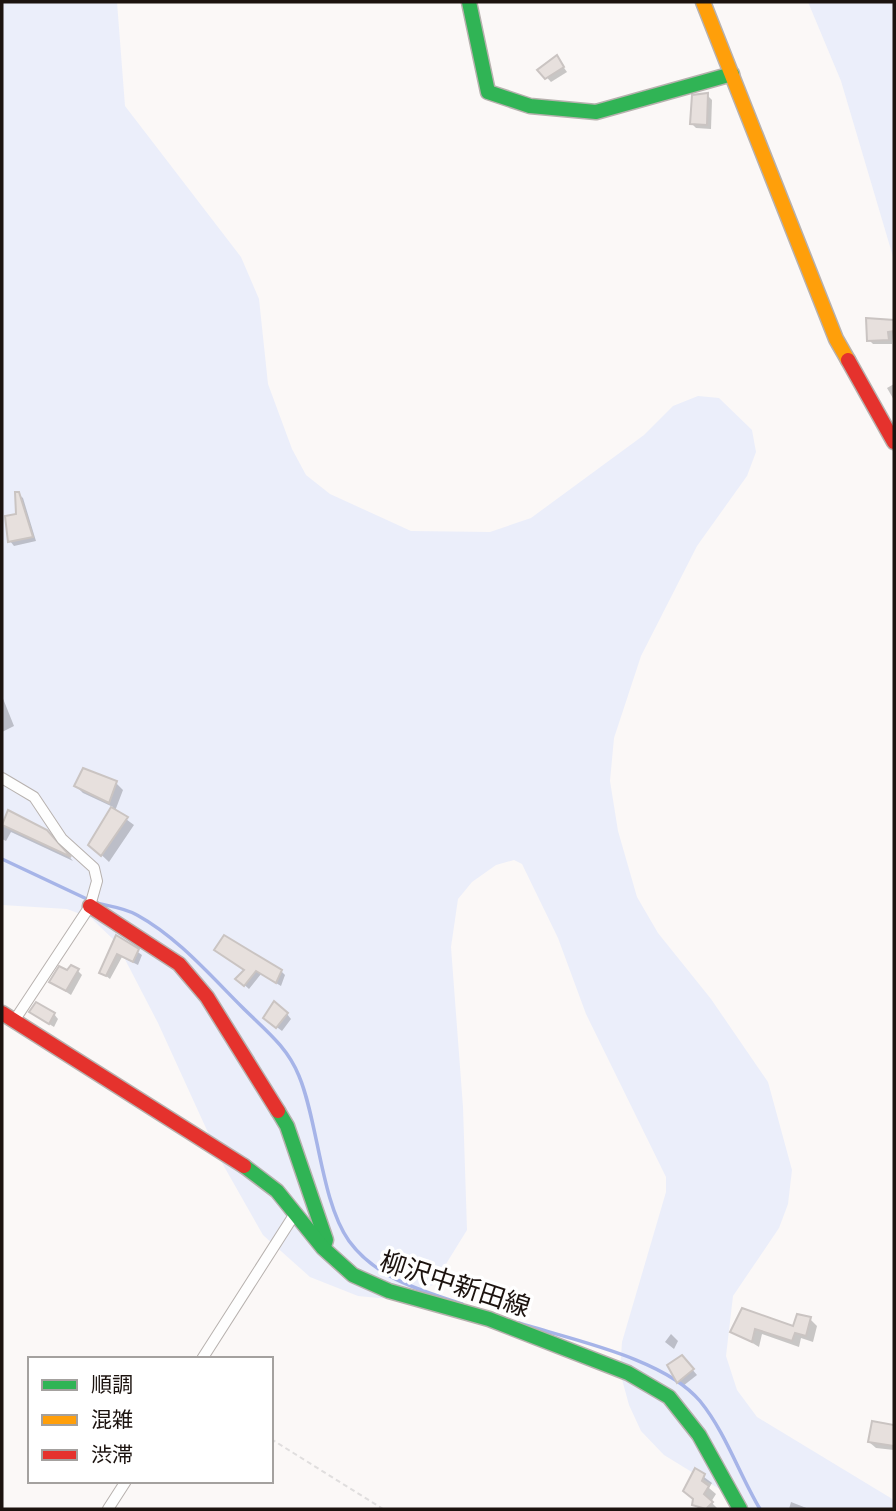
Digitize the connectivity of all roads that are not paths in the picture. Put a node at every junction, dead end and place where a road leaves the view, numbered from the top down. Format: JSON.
{"nodes":[{"id":1,"x":469,"y":2,"type":"edge"},
{"id":2,"x":703,"y":2,"type":"edge"},
{"id":3,"x":732,"y":75,"type":"junction"},
{"id":4,"x":894,"y":442,"type":"edge"},
{"id":5,"x":2,"y":778,"type":"edge"},
{"id":6,"x":90,"y":906,"type":"junction"},
{"id":7,"x":8,"y":1017,"type":"edge"},
{"id":8,"x":296,"y":1212,"type":"junction"},
{"id":9,"x":323,"y":1248,"type":"junction"},
{"id":10,"x":203,"y":1357,"type":"edge"},
{"id":11,"x":125,"y":1483,"type":"edge"},
{"id":12,"x":108,"y":1509,"type":"edge"},
{"id":13,"x":740,"y":1509,"type":"edge"}],
"edges":[{"from":1,"to":3,"type":"street"},
{"from":2,"to":3,"type":"street"},
{"from":3,"to":4,"type":"street"},
{"from":5,"to":6,"type":"street"},
{"from":6,"to":7,"type":"street"},
{"from":6,"to":9,"type":"street"},
{"from":7,"to":8,"type":"street","name":"柳沢中新田線"},
{"from":8,"to":9,"type":"street","name":"柳沢中新田線"},
{"from":8,"to":10,"type":"street"},
{"from":9,"to":13,"type":"street","name":"柳沢中新田線"},
{"from":11,"to":12,"type":"street"}]}
